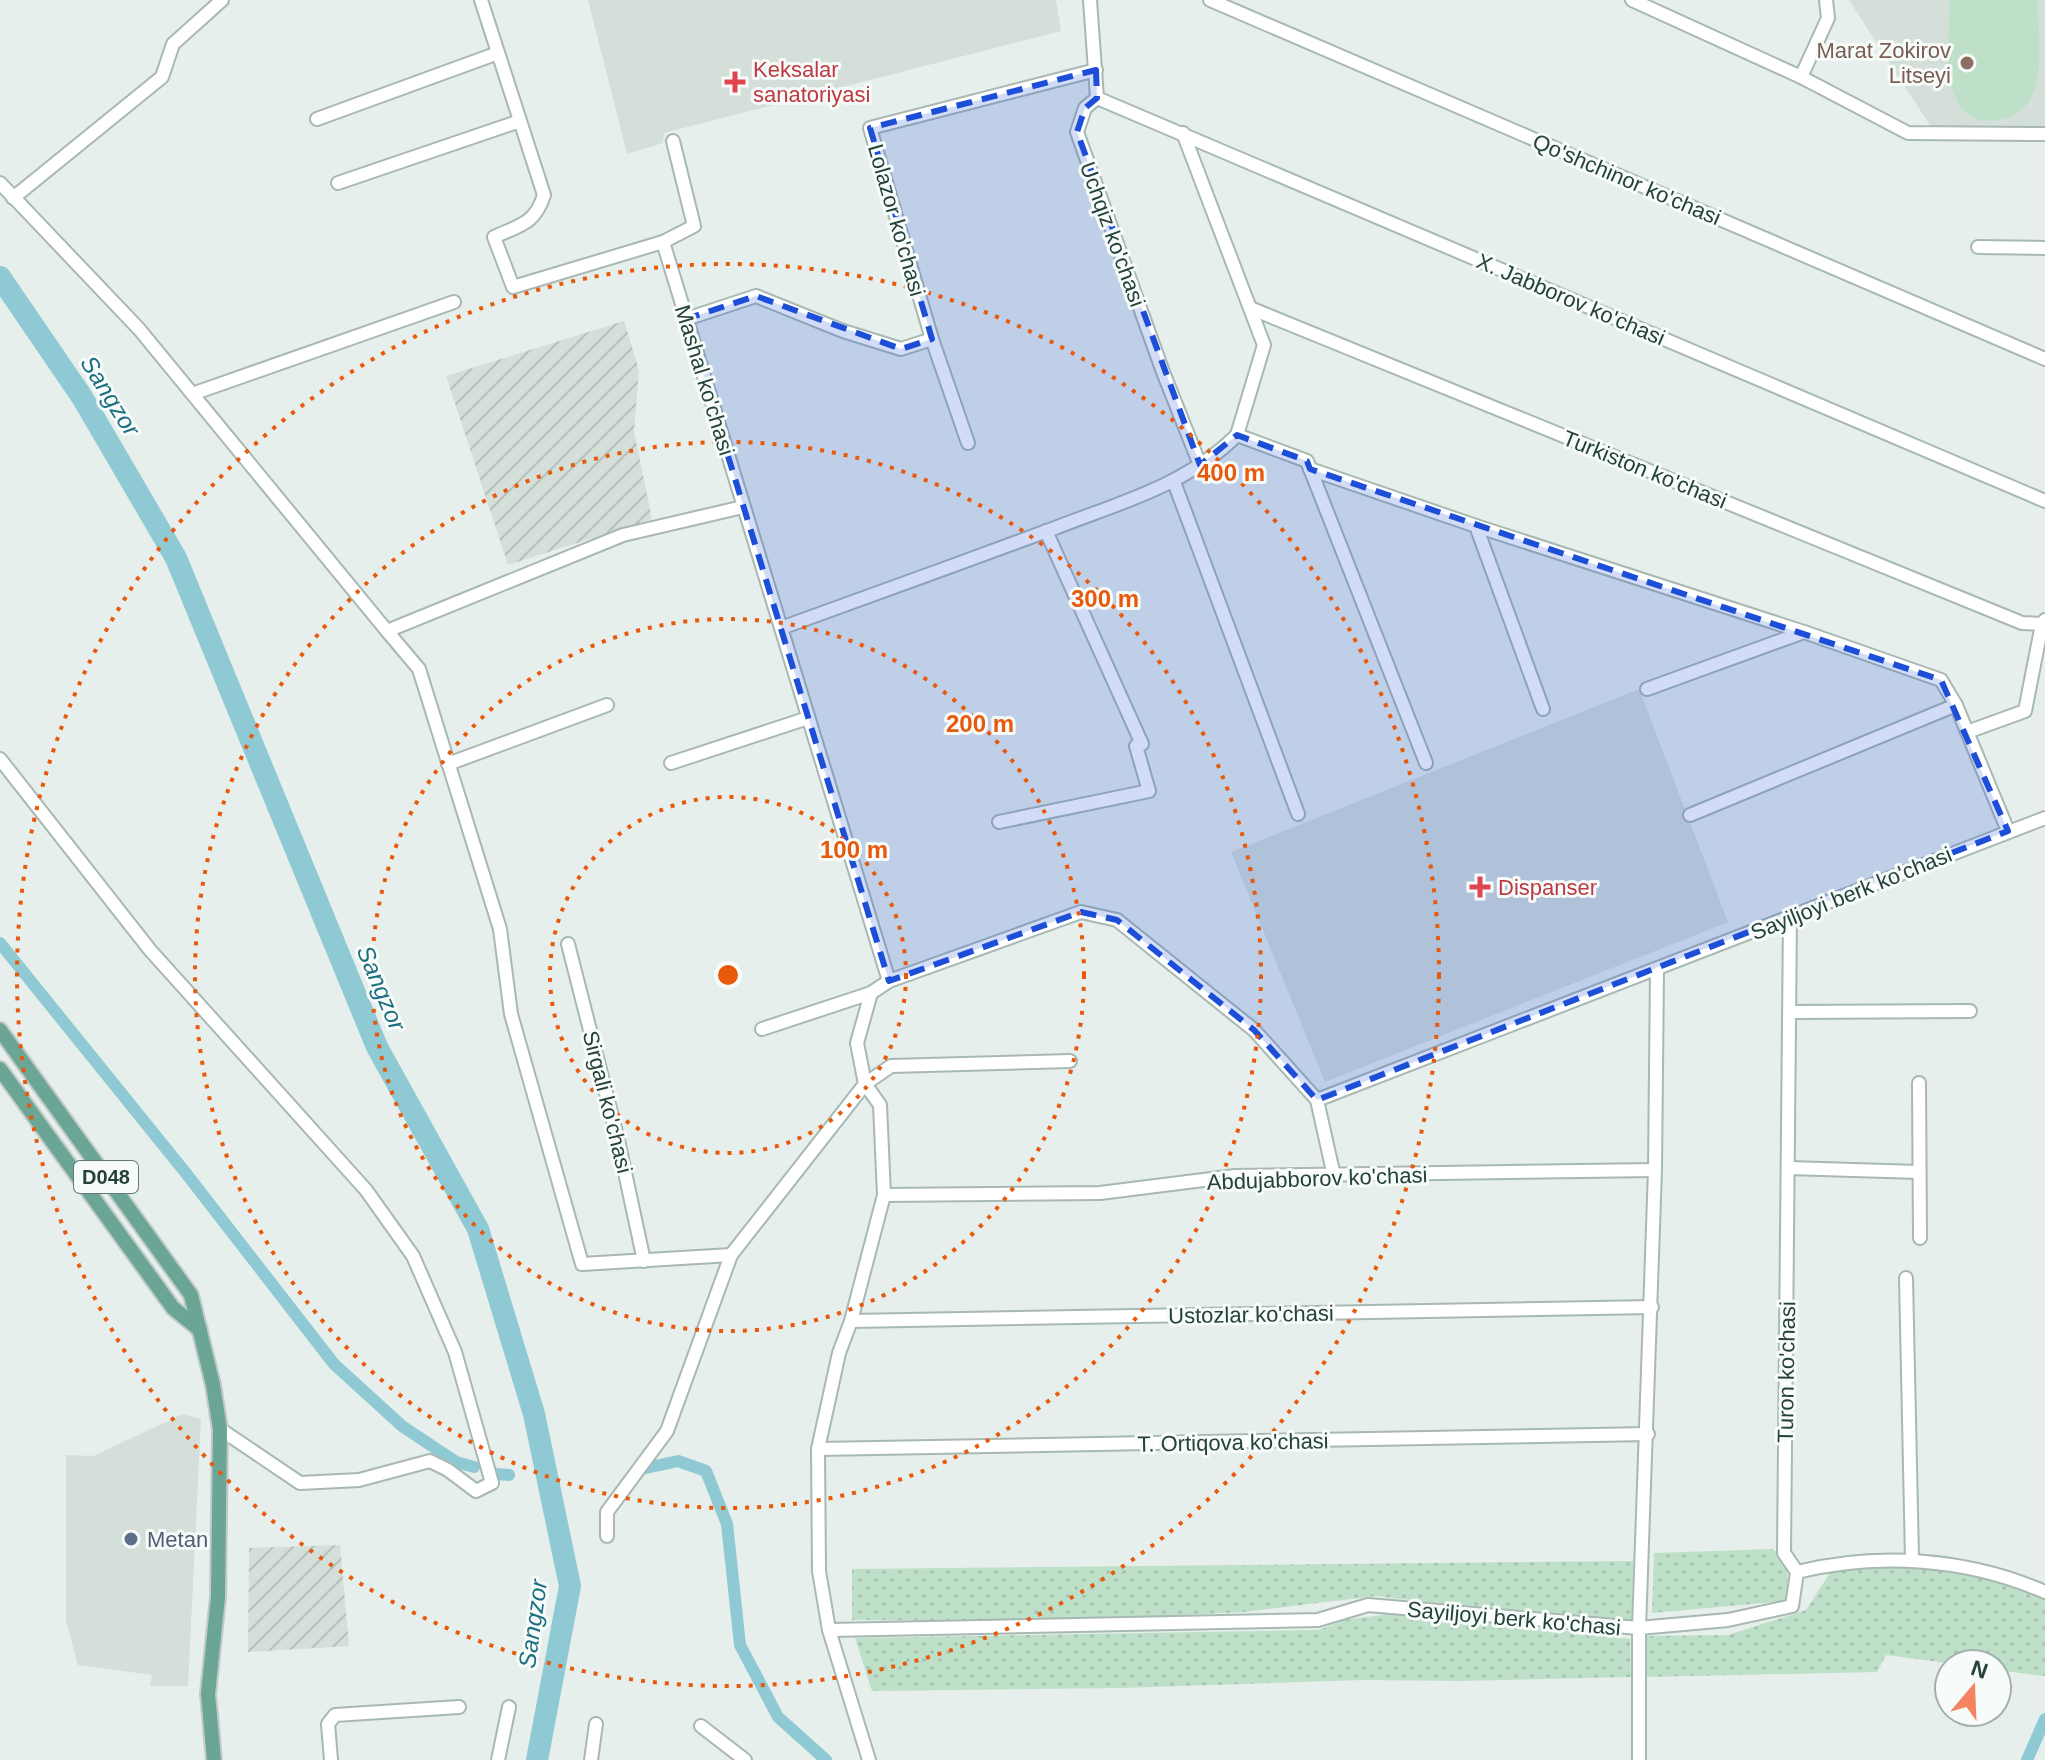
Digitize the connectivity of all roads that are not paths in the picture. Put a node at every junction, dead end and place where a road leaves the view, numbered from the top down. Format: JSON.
{"nodes":[{"id":1,"x":222,"y":0,"type":"edge"},
{"id":2,"x":481,"y":0,"type":"edge"},
{"id":3,"x":1090,"y":0,"type":"edge"},
{"id":4,"x":1210,"y":0,"type":"edge"},
{"id":5,"x":1632,"y":0,"type":"edge"},
{"id":6,"x":1826,"y":0,"type":"edge"},
{"id":7,"x":498,"y":53,"type":"junction"},
{"id":8,"x":1096,"y":70,"type":"junction"},
{"id":9,"x":1801,"y":77,"type":"junction"},
{"id":10,"x":1097,"y":98,"type":"junction"},
{"id":11,"x":317,"y":119,"type":"dead end"},
{"id":12,"x":520,"y":121,"type":"junction"},
{"id":13,"x":1183,"y":133,"type":"junction"},
{"id":14,"x":2045,"y":134,"type":"edge"},
{"id":15,"x":673,"y":141,"type":"dead end"},
{"id":16,"x":0,"y":183,"type":"edge"},
{"id":17,"x":338,"y":183,"type":"dead end"},
{"id":18,"x":13,"y":198,"type":"junction"},
{"id":19,"x":663,"y":242,"type":"junction"},
{"id":20,"x":1978,"y":247,"type":"dead end"},
{"id":21,"x":2045,"y":248,"type":"edge"},
{"id":22,"x":454,"y":302,"type":"dead end"},
{"id":23,"x":1250,"y":308,"type":"junction"},
{"id":24,"x":686,"y":319,"type":"junction"},
{"id":25,"x":932,"y":339,"type":"junction"},
{"id":26,"x":2045,"y":359,"type":"edge"},
{"id":27,"x":195,"y":393,"type":"junction"},
{"id":28,"x":1237,"y":435,"type":"junction"},
{"id":29,"x":968,"y":443,"type":"dead end"},
{"id":30,"x":1200,"y":465,"type":"junction"},
{"id":31,"x":1310,"y":469,"type":"junction"},
{"id":32,"x":1174,"y":482,"type":"junction"},
{"id":33,"x":2045,"y":501,"type":"edge"},
{"id":34,"x":743,"y":507,"type":"junction"},
{"id":35,"x":1476,"y":526,"type":"junction"},
{"id":36,"x":1046,"y":531,"type":"junction"},
{"id":37,"x":2043,"y":622,"type":"edge"},
{"id":38,"x":781,"y":628,"type":"junction"},
{"id":39,"x":387,"y":631,"type":"junction"},
{"id":40,"x":1804,"y":632,"type":"junction"},
{"id":41,"x":1647,"y":689,"type":"dead end"},
{"id":42,"x":607,"y":705,"type":"dead end"},
{"id":43,"x":1956,"y":705,"type":"junction"},
{"id":44,"x":1543,"y":709,"type":"dead end"},
{"id":45,"x":808,"y":718,"type":"junction"},
{"id":46,"x":1967,"y":732,"type":"junction"},
{"id":47,"x":0,"y":759,"type":"edge"},
{"id":48,"x":671,"y":763,"type":"dead end"},
{"id":49,"x":1426,"y":763,"type":"dead end"},
{"id":50,"x":448,"y":764,"type":"junction"},
{"id":51,"x":1298,"y":814,"type":"dead end"},
{"id":52,"x":1690,"y":815,"type":"dead end"},
{"id":53,"x":2045,"y":818,"type":"edge"},
{"id":54,"x":999,"y":822,"type":"dead end"},
{"id":55,"x":2008,"y":831,"type":"junction"},
{"id":56,"x":1790,"y":918,"type":"junction"},
{"id":57,"x":568,"y":944,"type":"dead end"},
{"id":58,"x":1657,"y":970,"type":"junction"},
{"id":59,"x":889,"y":981,"type":"junction"},
{"id":60,"x":871,"y":993,"type":"junction"},
{"id":61,"x":1970,"y":1011,"type":"dead end"},
{"id":62,"x":1791,"y":1012,"type":"junction"},
{"id":63,"x":762,"y":1029,"type":"dead end"},
{"id":64,"x":0,"y":1030,"type":"edge"},
{"id":65,"x":1070,"y":1061,"type":"dead end"},
{"id":66,"x":0,"y":1069,"type":"edge"},
{"id":67,"x":1919,"y":1083,"type":"dead end"},
{"id":68,"x":865,"y":1084,"type":"junction"},
{"id":69,"x":1317,"y":1100,"type":"junction"},
{"id":70,"x":1788,"y":1168,"type":"junction"},
{"id":71,"x":1655,"y":1170,"type":"junction"},
{"id":72,"x":1919,"y":1172,"type":"junction"},
{"id":73,"x":1334,"y":1176,"type":"junction"},
{"id":74,"x":884,"y":1195,"type":"junction"},
{"id":75,"x":1920,"y":1238,"type":"dead end"},
{"id":76,"x":731,"y":1255,"type":"junction"},
{"id":77,"x":644,"y":1261,"type":"junction"},
{"id":78,"x":1906,"y":1278,"type":"dead end"},
{"id":79,"x":1652,"y":1307,"type":"junction"},
{"id":80,"x":851,"y":1321,"type":"junction"},
{"id":81,"x":200,"y":1331,"type":"junction"},
{"id":82,"x":220,"y":1429,"type":"junction"},
{"id":83,"x":1648,"y":1434,"type":"junction"},
{"id":84,"x":818,"y":1449,"type":"junction"},
{"id":85,"x":607,"y":1536,"type":"dead end"},
{"id":86,"x":1912,"y":1559,"type":"junction"},
{"id":87,"x":1797,"y":1572,"type":"junction"},
{"id":88,"x":2045,"y":1592,"type":"edge"},
{"id":89,"x":1639,"y":1628,"type":"junction"},
{"id":90,"x":829,"y":1630,"type":"junction"},
{"id":91,"x":459,"y":1707,"type":"dead end"},
{"id":92,"x":509,"y":1707,"type":"dead end"},
{"id":93,"x":596,"y":1724,"type":"dead end"},
{"id":94,"x":701,"y":1726,"type":"dead end"},
{"id":95,"x":214,"y":1760,"type":"edge"},
{"id":96,"x":331,"y":1760,"type":"edge"},
{"id":97,"x":498,"y":1760,"type":"edge"},
{"id":98,"x":591,"y":1760,"type":"edge"},
{"id":99,"x":745,"y":1760,"type":"edge"},
{"id":100,"x":869,"y":1760,"type":"edge"},
{"id":101,"x":1639,"y":1760,"type":"edge"}],
"edges":[{"from":1,"to":18,"type":"street"},
{"from":2,"to":7,"type":"street"},
{"from":3,"to":8,"type":"street"},
{"from":4,"to":26,"type":"street","name":"Qo'shchinor ko'chasi"},
{"from":5,"to":9,"type":"street"},
{"from":6,"to":9,"type":"street"},
{"from":7,"to":11,"type":"street"},
{"from":7,"to":12,"type":"street"},
{"from":8,"to":10,"type":"street"},
{"from":8,"to":25,"type":"street","name":"Lolazor ko'chasi"},
{"from":9,"to":14,"type":"street"},
{"from":10,"to":13,"type":"street","name":"X. Jabborov ko'chasi"},
{"from":10,"to":30,"type":"street","name":"Uchqiz ko'chasi"},
{"from":12,"to":17,"type":"street"},
{"from":12,"to":19,"type":"street"},
{"from":13,"to":23,"type":"street"},
{"from":13,"to":33,"type":"street","name":"X. Jabborov ko'chasi"},
{"from":15,"to":19,"type":"street"},
{"from":16,"to":18,"type":"street"},
{"from":18,"to":27,"type":"street"},
{"from":19,"to":24,"type":"street","name":"Mashal ko'chasi"},
{"from":20,"to":21,"type":"street"},
{"from":22,"to":27,"type":"street"},
{"from":23,"to":28,"type":"street"},
{"from":23,"to":37,"type":"street","name":"Turkiston ko'chasi"},
{"from":24,"to":25,"type":"street"},
{"from":24,"to":34,"type":"street","name":"Mashal ko'chasi"},
{"from":25,"to":29,"type":"street","name":"Lolazor ko'chasi"},
{"from":27,"to":39,"type":"street"},
{"from":28,"to":30,"type":"street"},
{"from":28,"to":31,"type":"street"},
{"from":30,"to":32,"type":"street"},
{"from":31,"to":35,"type":"street"},
{"from":31,"to":49,"type":"street"},
{"from":32,"to":36,"type":"street"},
{"from":32,"to":51,"type":"street"},
{"from":34,"to":38,"type":"street","name":"Mashal ko'chasi"},
{"from":34,"to":39,"type":"street"},
{"from":35,"to":40,"type":"street"},
{"from":35,"to":44,"type":"street"},
{"from":36,"to":38,"type":"street"},
{"from":36,"to":54,"type":"street"},
{"from":37,"to":46,"type":"street"},
{"from":38,"to":45,"type":"street","name":"Mashal ko'chasi"},
{"from":39,"to":50,"type":"street"},
{"from":40,"to":41,"type":"street"},
{"from":40,"to":43,"type":"street"},
{"from":42,"to":50,"type":"street"},
{"from":43,"to":46,"type":"street"},
{"from":43,"to":52,"type":"street"},
{"from":45,"to":48,"type":"street"},
{"from":45,"to":59,"type":"street","name":"Mashal ko'chasi"},
{"from":46,"to":55,"type":"street"},
{"from":47,"to":82,"type":"street"},
{"from":50,"to":77,"type":"street"},
{"from":53,"to":55,"type":"street","name":"Sayiljoyi berk ko'chasi"},
{"from":55,"to":56,"type":"street","name":"Sayiljoyi berk ko'chasi"},
{"from":56,"to":58,"type":"street","name":"Sayiljoyi berk ko'chasi"},
{"from":56,"to":62,"type":"street","name":"Turon ko'chasi"},
{"from":57,"to":77,"type":"street","name":"Sirgali ko'chasi"},
{"from":58,"to":69,"type":"street","name":"Sayiljoyi berk ko'chasi"},
{"from":58,"to":71,"type":"street","name":"Sayiljoyi berk ko'chasi"},
{"from":59,"to":60,"type":"street"},
{"from":59,"to":69,"type":"street"},
{"from":60,"to":63,"type":"street"},
{"from":60,"to":68,"type":"street"},
{"from":61,"to":62,"type":"street"},
{"from":62,"to":70,"type":"street","name":"Turon ko'chasi"},
{"from":64,"to":81,"type":"main road","number":"D048"},
{"from":65,"to":68,"type":"street"},
{"from":66,"to":81,"type":"main road","number":"D048"},
{"from":67,"to":72,"type":"street"},
{"from":68,"to":74,"type":"street"},
{"from":68,"to":76,"type":"street"},
{"from":69,"to":73,"type":"street"},
{"from":70,"to":72,"type":"street"},
{"from":70,"to":87,"type":"street","name":"Turon ko'chasi"},
{"from":71,"to":73,"type":"street","name":"Abdujabborov ko'chasi"},
{"from":71,"to":79,"type":"street","name":"Sayiljoyi berk ko'chasi"},
{"from":72,"to":75,"type":"street"},
{"from":73,"to":74,"type":"street","name":"Abdujabborov ko'chasi"},
{"from":74,"to":80,"type":"street"},
{"from":76,"to":77,"type":"street"},
{"from":76,"to":85,"type":"street"},
{"from":78,"to":86,"type":"street"},
{"from":79,"to":80,"type":"street","name":"Ustozlar ko'chasi"},
{"from":79,"to":83,"type":"street","name":"Sayiljoyi berk ko'chasi"},
{"from":80,"to":84,"type":"street"},
{"from":81,"to":82,"type":"main road","number":"D048"},
{"from":82,"to":95,"type":"main road","number":"D048"},
{"from":83,"to":84,"type":"street","name":"T. Ortiqova ko'chasi"},
{"from":83,"to":89,"type":"street","name":"Sayiljoyi berk ko'chasi"},
{"from":84,"to":90,"type":"street"},
{"from":86,"to":87,"type":"street"},
{"from":86,"to":88,"type":"street"},
{"from":87,"to":89,"type":"street"},
{"from":89,"to":90,"type":"street","name":"Sayiljoyi berk ko'chasi"},
{"from":89,"to":101,"type":"street"},
{"from":90,"to":100,"type":"street"},
{"from":91,"to":96,"type":"street"},
{"from":92,"to":97,"type":"street"},
{"from":93,"to":98,"type":"street"},
{"from":94,"to":99,"type":"street"}]}
